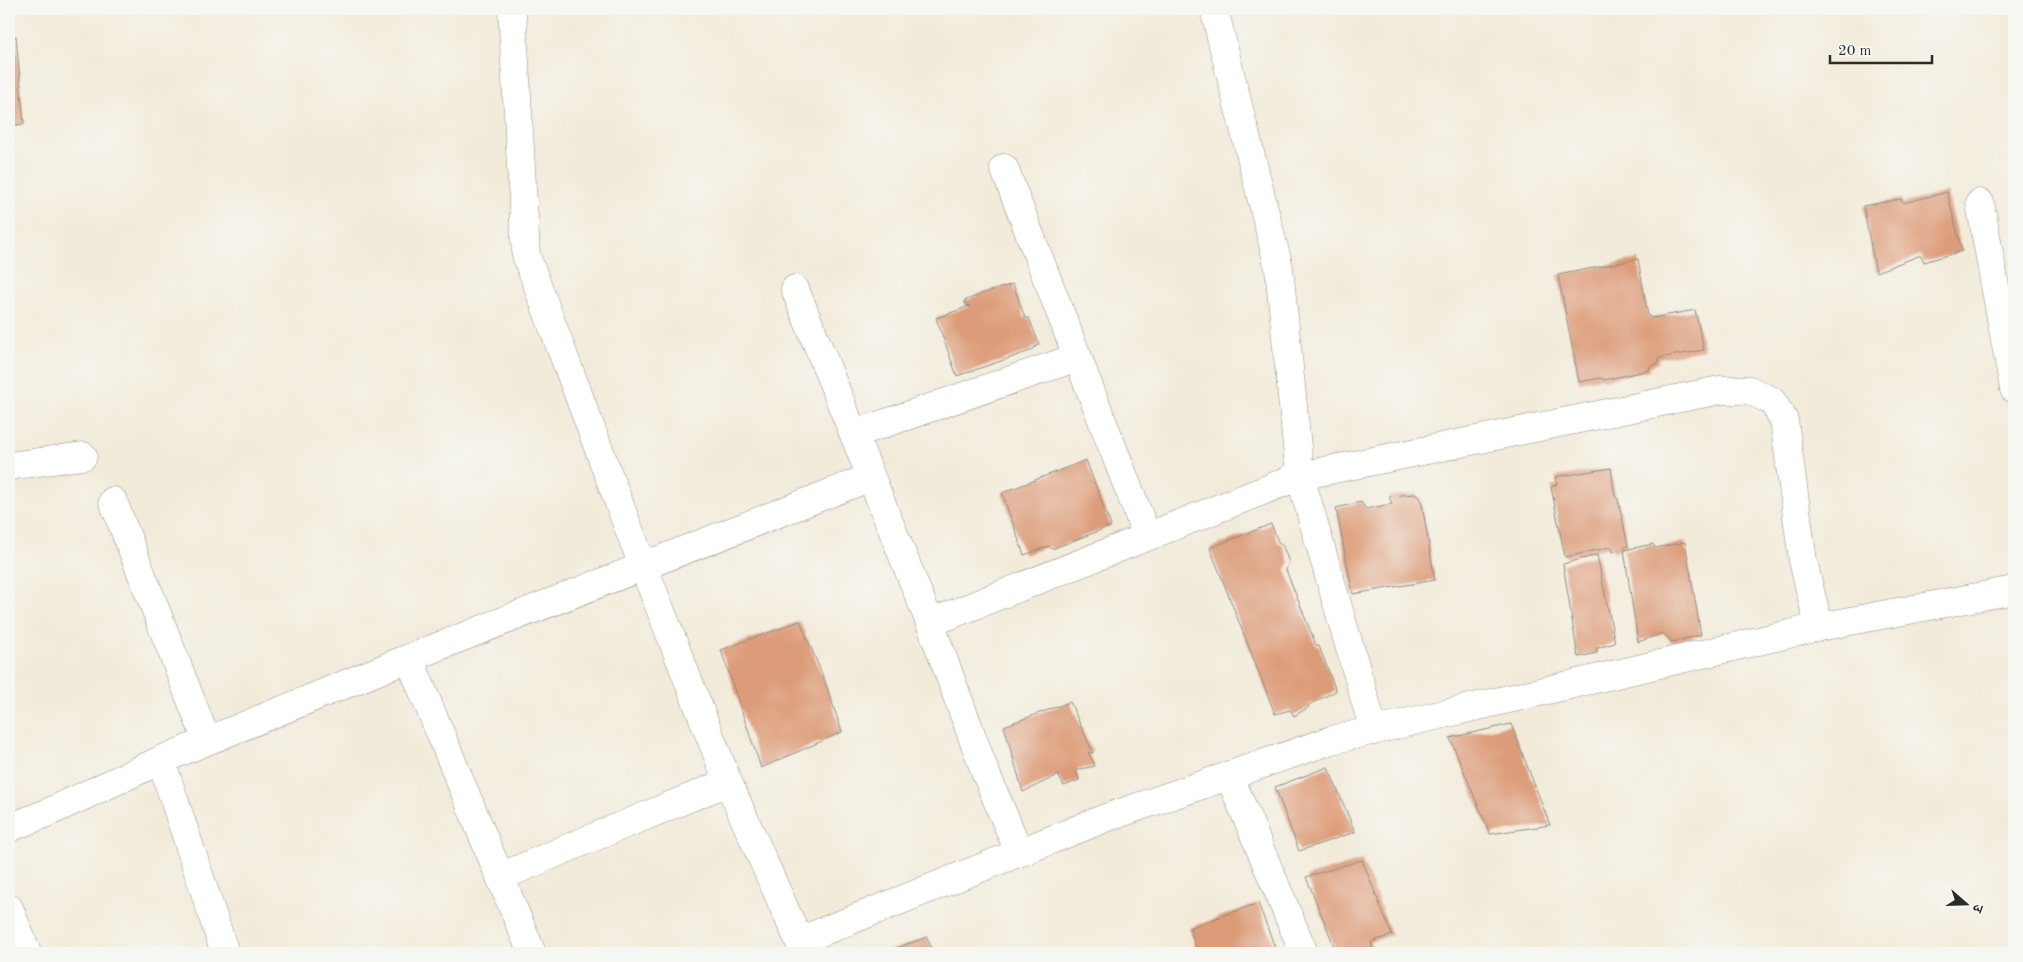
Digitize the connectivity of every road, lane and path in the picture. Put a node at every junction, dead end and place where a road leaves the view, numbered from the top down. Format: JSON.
{"nodes":[{"id":1,"x":512,"y":9,"type":"edge"},
{"id":2,"x":1214,"y":9,"type":"edge"},
{"id":3,"x":1004,"y":168,"type":"dead end"},
{"id":4,"x":1980,"y":203,"type":"dead end"},
{"id":5,"x":795,"y":289,"type":"dead end"},
{"id":6,"x":1078,"y":357,"type":"junction"},
{"id":7,"x":2014,"y":389,"type":"edge"},
{"id":8,"x":854,"y":434,"type":"junction"},
{"id":9,"x":83,"y":456,"type":"dead end"},
{"id":10,"x":9,"y":466,"type":"edge"},
{"id":11,"x":1300,"y":476,"type":"junction"},
{"id":12,"x":871,"y":477,"type":"junction"},
{"id":13,"x":113,"y":501,"type":"dead end"},
{"id":14,"x":1147,"y":536,"type":"junction"},
{"id":15,"x":644,"y":567,"type":"junction"},
{"id":16,"x":2014,"y":590,"type":"edge"},
{"id":17,"x":930,"y":623,"type":"junction"},
{"id":18,"x":1819,"y":627,"type":"junction"},
{"id":19,"x":409,"y":658,"type":"junction"},
{"id":20,"x":1374,"y":730,"type":"junction"},
{"id":21,"x":207,"y":741,"type":"junction"},
{"id":22,"x":161,"y":760,"type":"junction"},
{"id":23,"x":1230,"y":776,"type":"junction"},
{"id":24,"x":728,"y":782,"type":"junction"},
{"id":25,"x":9,"y":828,"type":"edge"},
{"id":26,"x":1019,"y":852,"type":"junction"},
{"id":27,"x":500,"y":878,"type":"junction"},
{"id":28,"x":9,"y":908,"type":"edge"},
{"id":29,"x":802,"y":947,"type":"edge"},
{"id":30,"x":26,"y":953,"type":"edge"},
{"id":31,"x":225,"y":953,"type":"edge"},
{"id":32,"x":532,"y":953,"type":"edge"},
{"id":33,"x":1304,"y":953,"type":"edge"}],
"edges":[{"from":1,"to":15,"type":"street"},
{"from":2,"to":11,"type":"street"},
{"from":3,"to":6,"type":"street"},
{"from":4,"to":7,"type":"street"},
{"from":5,"to":8,"type":"street"},
{"from":6,"to":8,"type":"street"},
{"from":6,"to":14,"type":"street"},
{"from":8,"to":12,"type":"street"},
{"from":9,"to":10,"type":"street"},
{"from":11,"to":14,"type":"street"},
{"from":11,"to":18,"type":"street"},
{"from":11,"to":20,"type":"street"},
{"from":12,"to":15,"type":"street"},
{"from":12,"to":17,"type":"street"},
{"from":13,"to":21,"type":"street"},
{"from":14,"to":17,"type":"street"},
{"from":15,"to":19,"type":"street"},
{"from":15,"to":24,"type":"street"},
{"from":16,"to":18,"type":"street"},
{"from":17,"to":26,"type":"street"},
{"from":18,"to":20,"type":"street"},
{"from":19,"to":21,"type":"street"},
{"from":19,"to":27,"type":"street"},
{"from":20,"to":23,"type":"street"},
{"from":21,"to":22,"type":"street"},
{"from":22,"to":25,"type":"street"},
{"from":22,"to":31,"type":"street"},
{"from":23,"to":26,"type":"street"},
{"from":23,"to":33,"type":"street"},
{"from":24,"to":27,"type":"street"},
{"from":24,"to":29,"type":"street"},
{"from":26,"to":29,"type":"street"},
{"from":27,"to":32,"type":"street"},
{"from":28,"to":30,"type":"street"}]}
